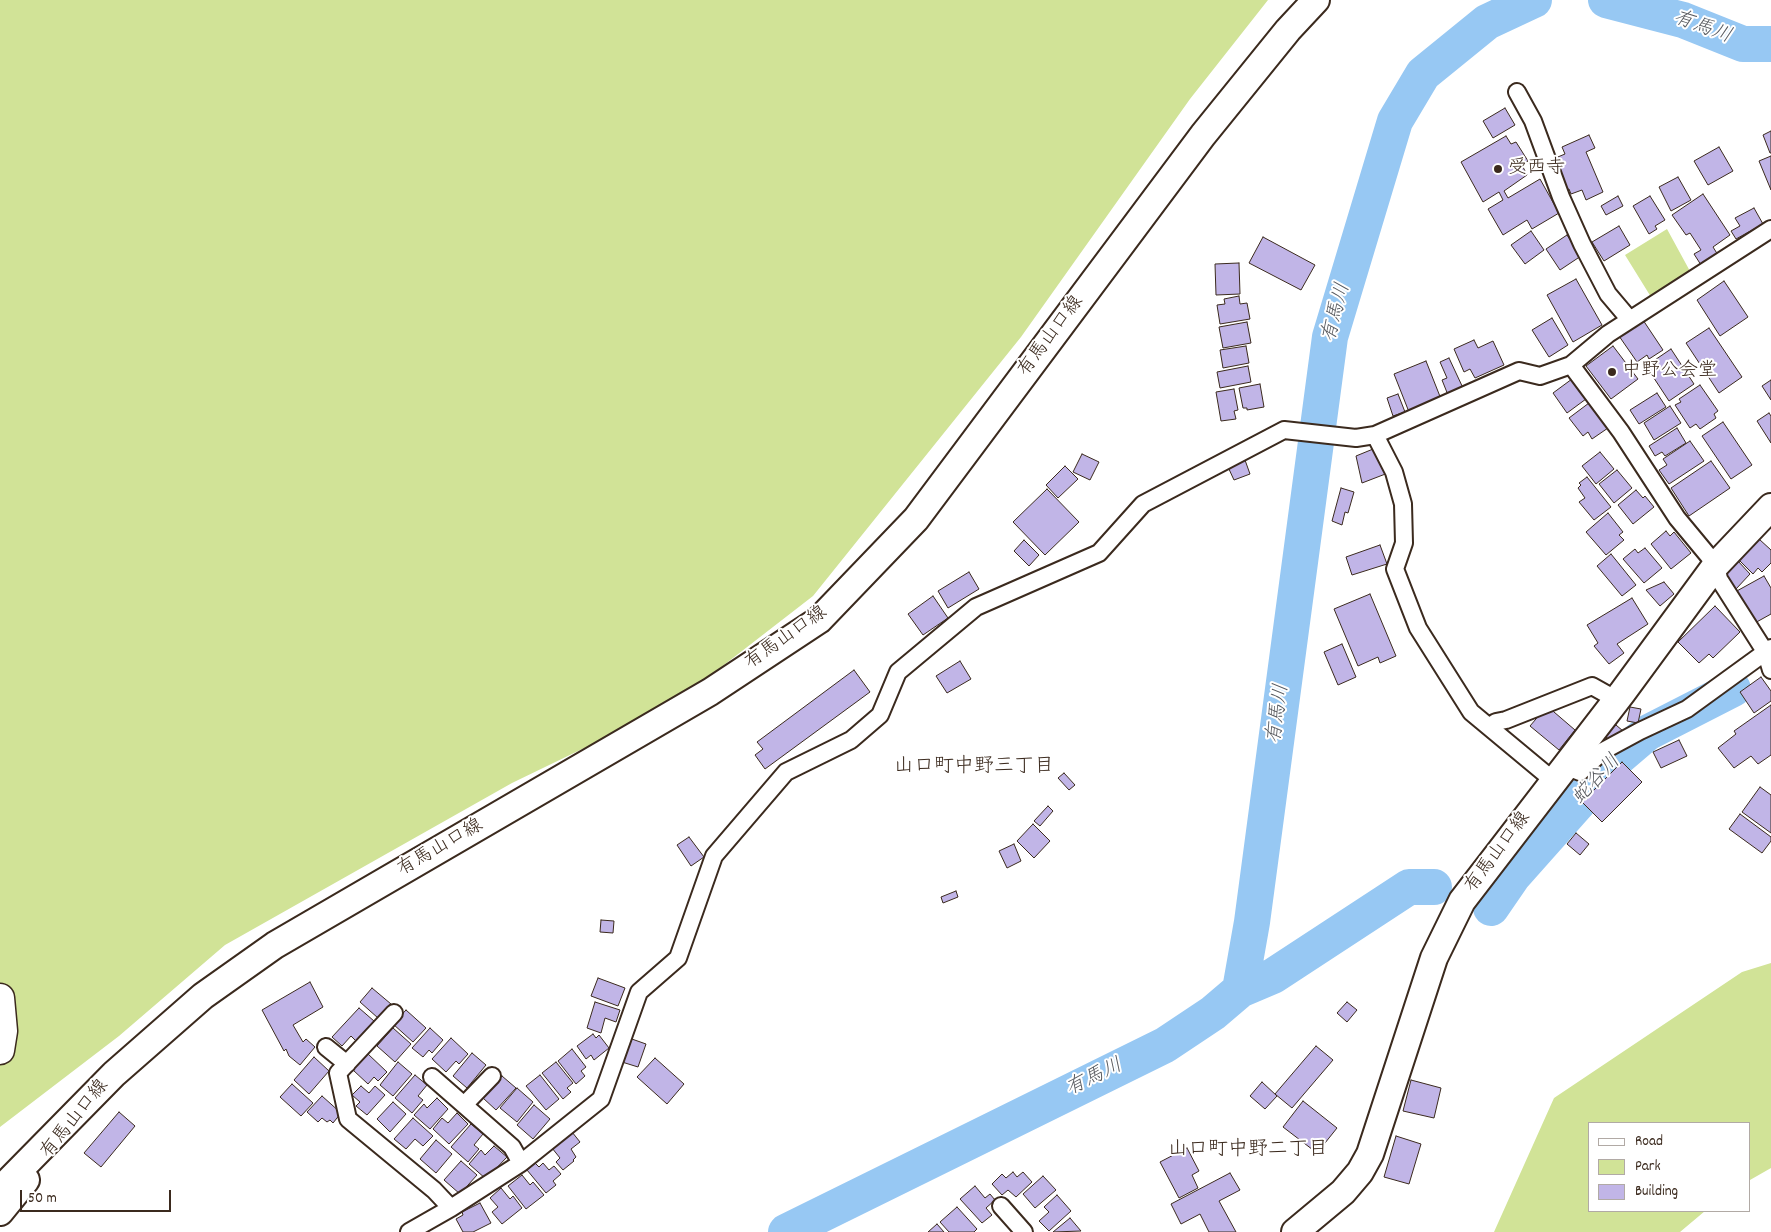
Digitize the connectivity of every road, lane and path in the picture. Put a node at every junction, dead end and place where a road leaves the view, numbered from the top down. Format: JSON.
{"nodes":[{"id":1,"x":1316,"y":0,"type":"edge"},
{"id":2,"x":1516,"y":92,"type":"dead end"},
{"id":3,"x":1771,"y":229,"type":"edge"},
{"id":4,"x":1630,"y":320,"type":"junction"},
{"id":5,"x":1571,"y":365,"type":"junction"},
{"id":6,"x":1375,"y":435,"type":"junction"},
{"id":7,"x":1771,"y":507,"type":"edge"},
{"id":8,"x":1716,"y":565,"type":"junction"},
{"id":9,"x":1769,"y":651,"type":"edge"},
{"id":10,"x":1771,"y":670,"type":"edge"},
{"id":11,"x":1616,"y":700,"type":"junction"},
{"id":12,"x":1489,"y":727,"type":"junction"},
{"id":13,"x":1560,"y":773,"type":"junction"},
{"id":14,"x":0,"y":998,"type":"edge"},
{"id":15,"x":394,"y":1013,"type":"dead end"},
{"id":16,"x":326,"y":1047,"type":"dead end"},
{"id":17,"x":0,"y":1050,"type":"edge"},
{"id":18,"x":347,"y":1064,"type":"junction"},
{"id":19,"x":114,"y":1074,"type":"junction"},
{"id":20,"x":492,"y":1076,"type":"dead end"},
{"id":21,"x":432,"y":1077,"type":"dead end"},
{"id":22,"x":464,"y":1105,"type":"junction"},
{"id":23,"x":521,"y":1163,"type":"junction"},
{"id":24,"x":0,"y":1190,"type":"edge"},
{"id":25,"x":1001,"y":1206,"type":"dead end"},
{"id":26,"x":451,"y":1208,"type":"junction"},
{"id":27,"x":0,"y":1212,"type":"edge"},
{"id":28,"x":1014,"y":1229,"type":"edge"},
{"id":29,"x":409,"y":1232,"type":"edge"},
{"id":30,"x":1296,"y":1232,"type":"edge"}],
"edges":[{"from":1,"to":19,"type":"main road","name":"有馬山口線"},
{"from":2,"to":4,"type":"street"},
{"from":3,"to":4,"type":"street"},
{"from":4,"to":5,"type":"street"},
{"from":5,"to":6,"type":"street"},
{"from":5,"to":8,"type":"street"},
{"from":6,"to":12,"type":"street"},
{"from":6,"to":23,"type":"street"},
{"from":7,"to":8,"type":"main road","name":"有馬山口線"},
{"from":8,"to":9,"type":"street"},
{"from":8,"to":11,"type":"main road","name":"有馬山口線"},
{"from":9,"to":10,"type":"street"},
{"from":9,"to":13,"type":"street"},
{"from":11,"to":12,"type":"street"},
{"from":11,"to":13,"type":"main road","name":"有馬山口線"},
{"from":12,"to":13,"type":"street"},
{"from":13,"to":30,"type":"main road","name":"有馬山口線"},
{"from":14,"to":17,"type":"highway"},
{"from":15,"to":18,"type":"street"},
{"from":16,"to":18,"type":"street"},
{"from":18,"to":26,"type":"street"},
{"from":19,"to":24,"type":"main road","name":"有馬山口線"},
{"from":19,"to":27,"type":"main road","name":"有馬山口線"},
{"from":20,"to":22,"type":"street"},
{"from":21,"to":22,"type":"street"},
{"from":22,"to":23,"type":"street"},
{"from":23,"to":26,"type":"street"},
{"from":25,"to":28,"type":"street"},
{"from":26,"to":29,"type":"street"}]}
